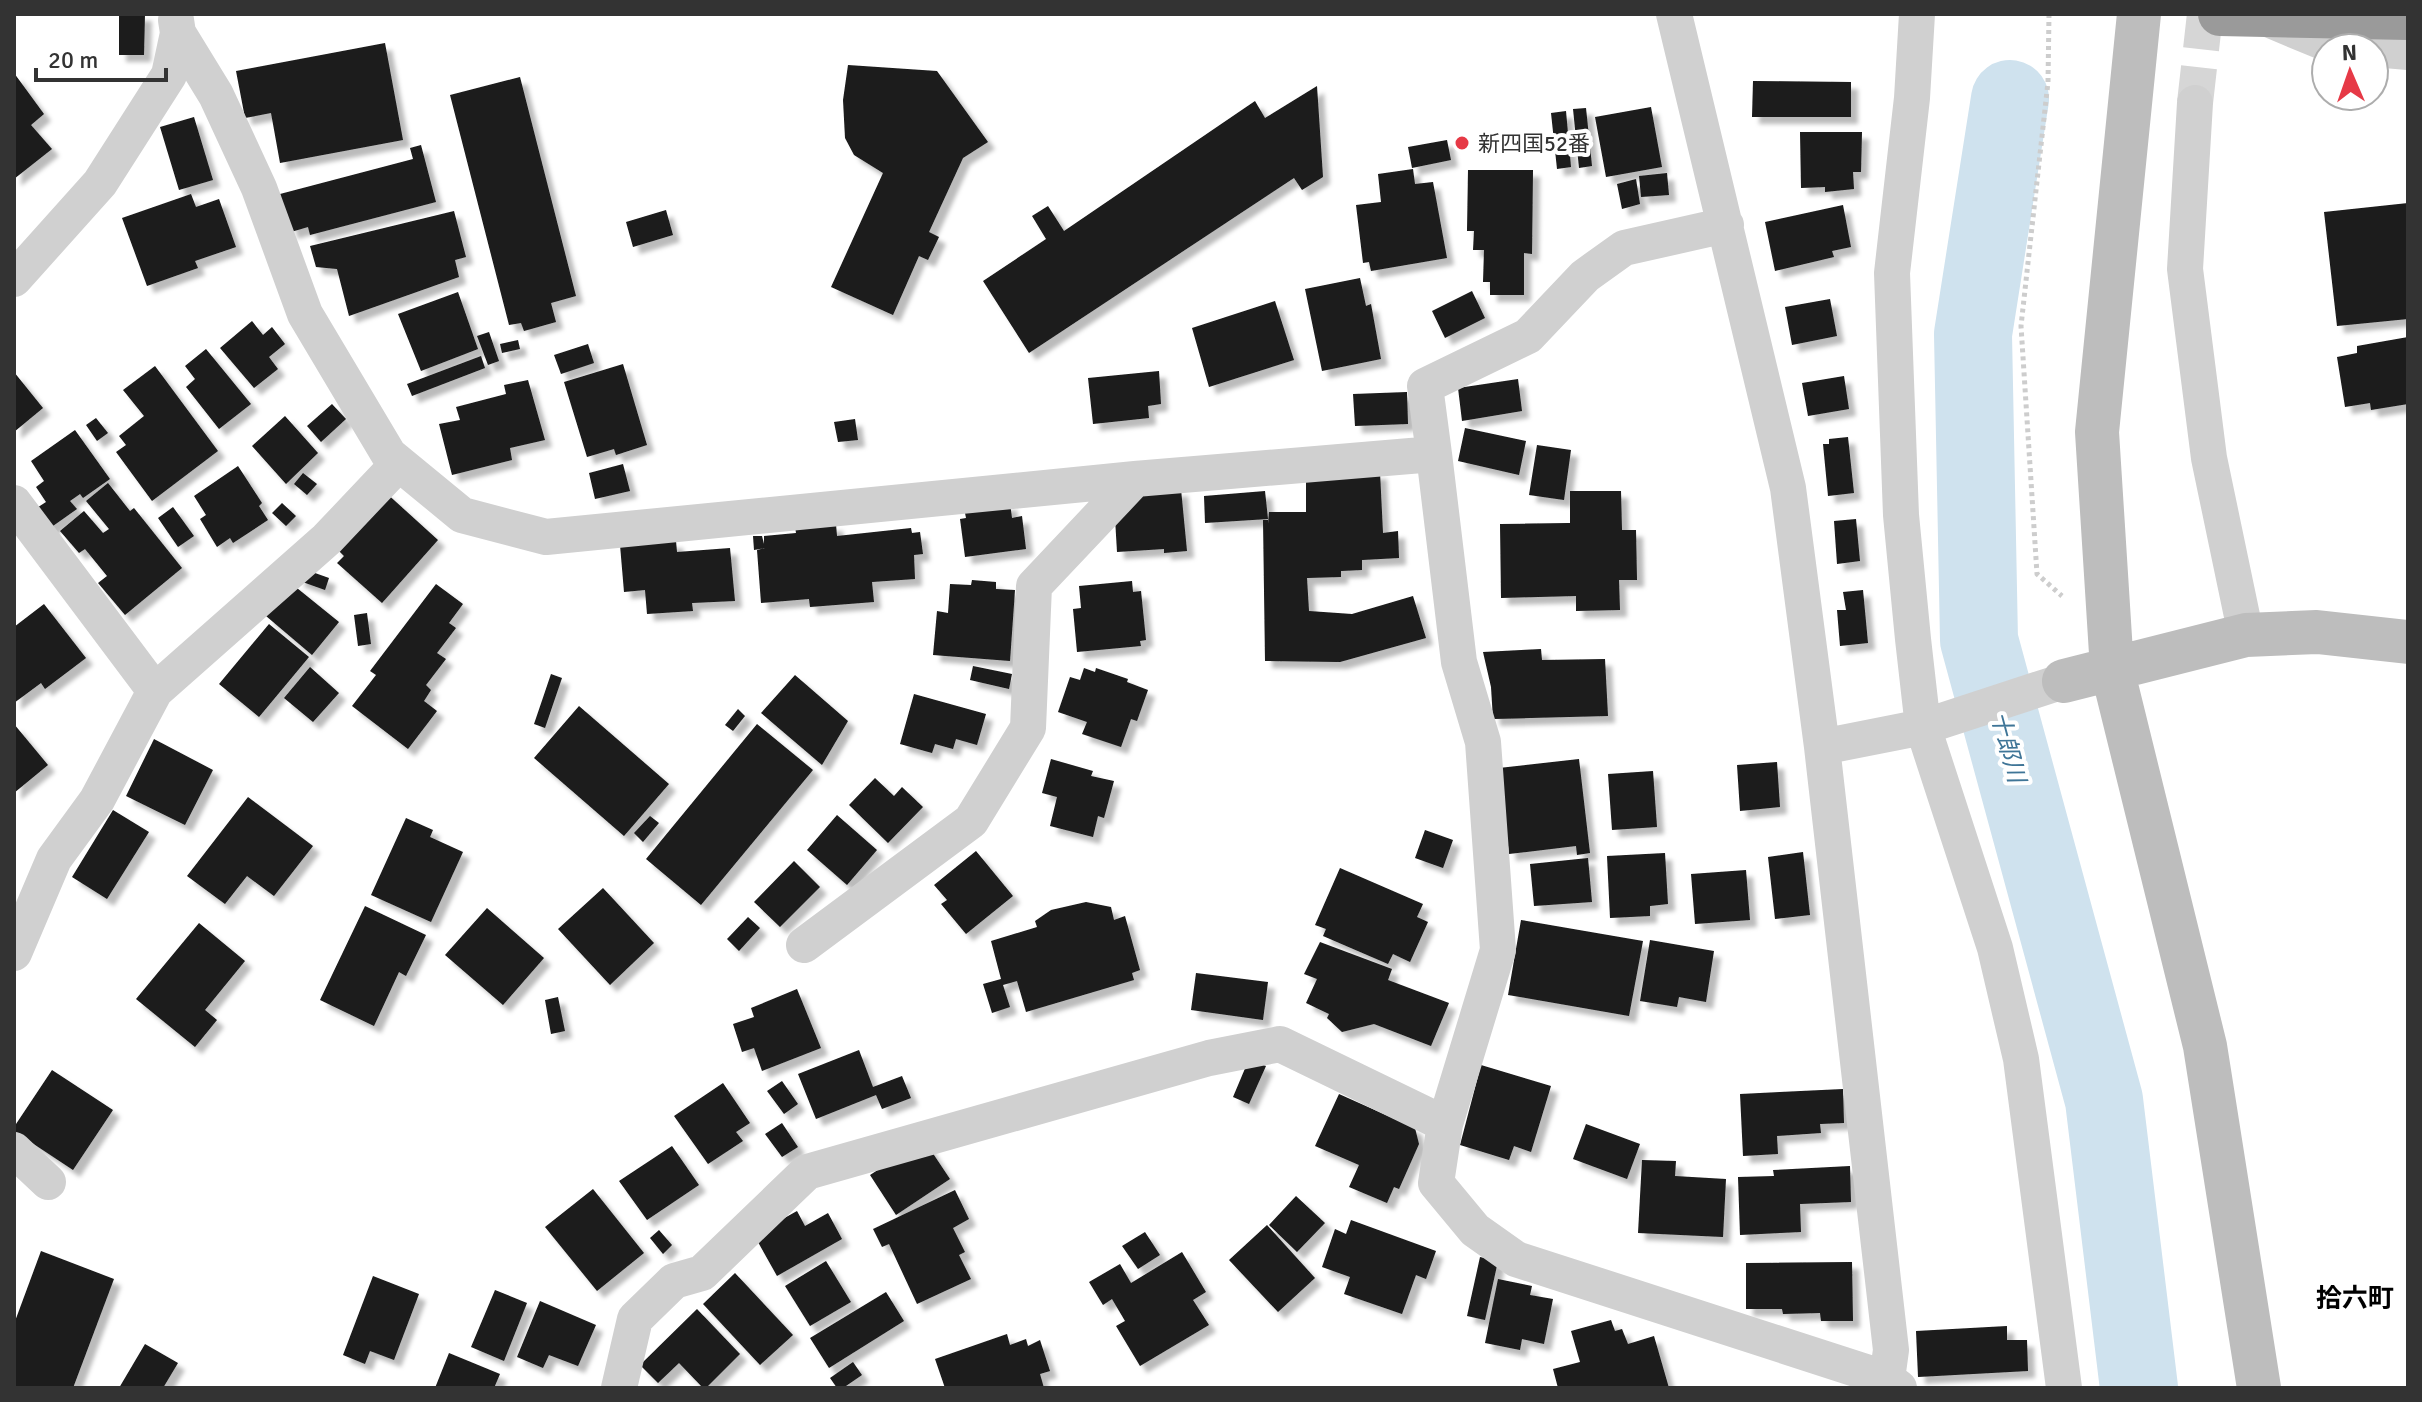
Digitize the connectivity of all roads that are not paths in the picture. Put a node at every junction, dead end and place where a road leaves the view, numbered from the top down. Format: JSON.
{"nodes":[{"id":1,"x":1674,"y":14,"type":"edge"},
{"id":2,"x":1917,"y":14,"type":"edge"},
{"id":3,"x":2139,"y":14,"type":"edge"},
{"id":4,"x":2220,"y":14,"type":"edge"},
{"id":5,"x":2255,"y":14,"type":"edge"},
{"id":6,"x":2408,"y":18,"type":"edge"},
{"id":7,"x":176,"y":23,"type":"edge"},
{"id":8,"x":2310,"y":37,"type":"edge"},
{"id":9,"x":2195,"y":103,"type":"tunnel mouth"},
{"id":10,"x":1726,"y":225,"type":"junction"},
{"id":11,"x":14,"y":279,"type":"edge"},
{"id":12,"x":1434,"y":454,"type":"junction"},
{"id":13,"x":399,"y":463,"type":"junction"},
{"id":14,"x":1135,"y":479,"type":"junction"},
{"id":15,"x":14,"y":503,"type":"edge"},
{"id":16,"x":2246,"y":635,"type":"junction"},
{"id":17,"x":2408,"y":642,"type":"edge"},
{"id":18,"x":2112,"y":669,"type":"junction"},
{"id":19,"x":2064,"y":681,"type":"joint"},
{"id":20,"x":155,"y":691,"type":"junction"},
{"id":21,"x":1923,"y":727,"type":"junction"},
{"id":22,"x":1822,"y":747,"type":"junction"},
{"id":23,"x":22,"y":907,"type":"edge"},
{"id":24,"x":804,"y":945,"type":"dead end"},
{"id":25,"x":14,"y":953,"type":"edge"},
{"id":26,"x":1445,"y":1124,"type":"junction"},
{"id":27,"x":14,"y":1150,"type":"edge"},
{"id":28,"x":48,"y":1182,"type":"dead end"},
{"id":29,"x":1893,"y":1384,"type":"edge"},
{"id":30,"x":619,"y":1388,"type":"edge"},
{"id":31,"x":2064,"y":1388,"type":"edge"},
{"id":32,"x":2259,"y":1388,"type":"edge"}],
"edges":[{"from":1,"to":10,"type":"street"},
{"from":2,"to":21,"type":"street"},
{"from":3,"to":18,"type":"street"},
{"from":4,"to":6,"type":"highway","bridge":true},
{"from":5,"to":8,"type":"street"},
{"from":7,"to":11,"type":"street"},
{"from":7,"to":13,"type":"street"},
{"from":9,"to":16,"type":"street"},
{"from":10,"to":12,"type":"street"},
{"from":10,"to":22,"type":"street"},
{"from":12,"to":14,"type":"street"},
{"from":12,"to":26,"type":"street"},
{"from":13,"to":14,"type":"street"},
{"from":13,"to":20,"type":"street"},
{"from":14,"to":24,"type":"street"},
{"from":15,"to":20,"type":"street"},
{"from":16,"to":17,"type":"street"},
{"from":16,"to":18,"type":"street"},
{"from":18,"to":19,"type":"street"},
{"from":18,"to":32,"type":"street"},
{"from":19,"to":21,"type":"street"},
{"from":20,"to":23,"type":"street"},
{"from":21,"to":22,"type":"street"},
{"from":21,"to":31,"type":"street"},
{"from":22,"to":29,"type":"street"},
{"from":23,"to":25,"type":"street"},
{"from":26,"to":29,"type":"street"},
{"from":26,"to":30,"type":"street"},
{"from":27,"to":28,"type":"street"}]}
